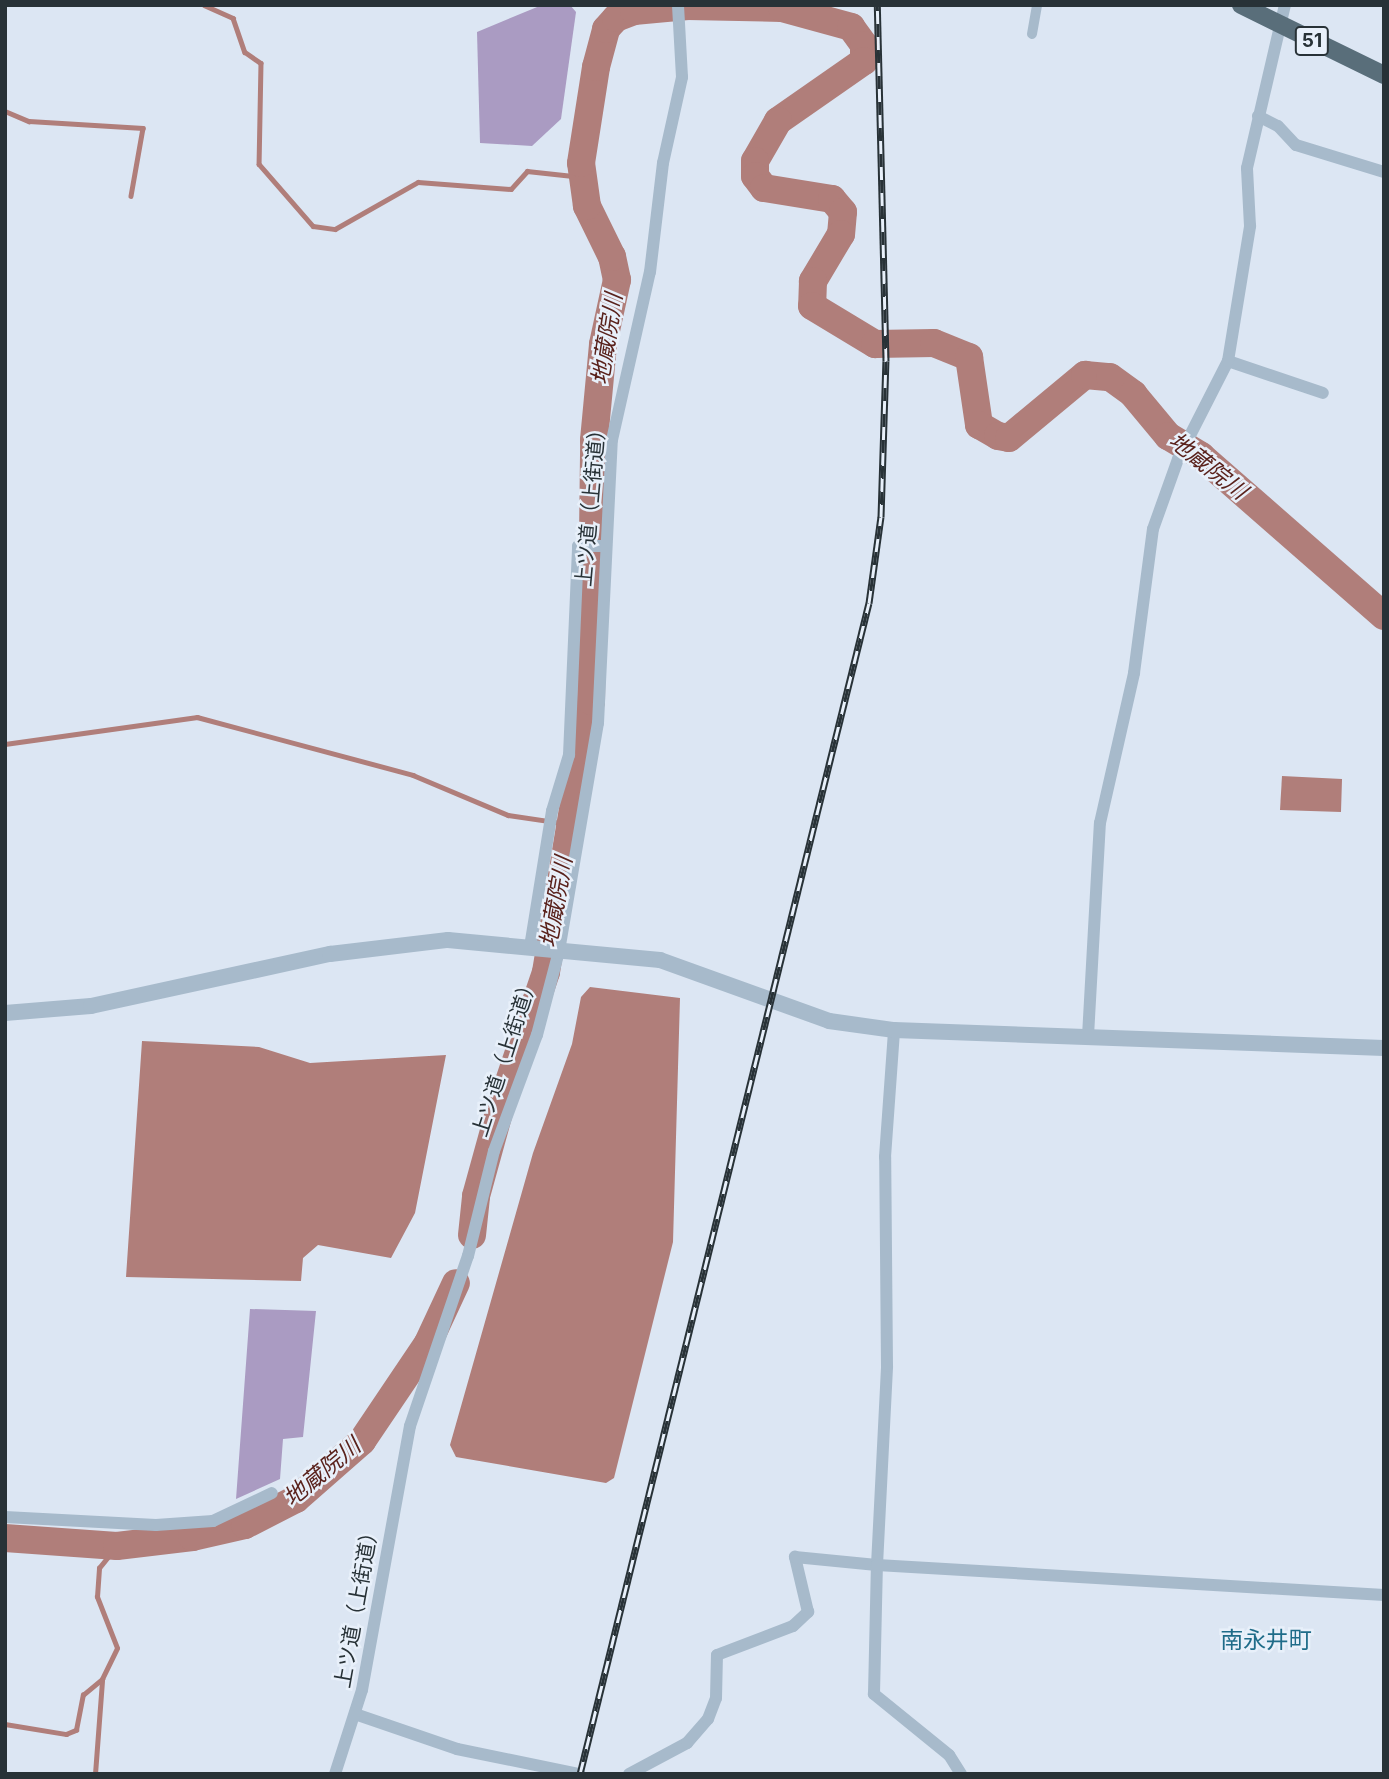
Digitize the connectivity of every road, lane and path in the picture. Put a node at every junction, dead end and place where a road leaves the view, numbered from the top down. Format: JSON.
{"nodes":[{"id":1,"x":1037,"y":5,"type":"edge"},
{"id":2,"x":1241,"y":5,"type":"edge"},
{"id":3,"x":1285,"y":5,"type":"edge"},
{"id":4,"x":679,"y":11,"type":"edge"},
{"id":5,"x":1280,"y":25,"type":"junction"},
{"id":6,"x":1032,"y":34,"type":"dead end"},
{"id":7,"x":1384,"y":75,"type":"edge"},
{"id":8,"x":1258,"y":116,"type":"junction"},
{"id":9,"x":1384,"y":172,"type":"edge"},
{"id":10,"x":1228,"y":360,"type":"junction"},
{"id":11,"x":1323,"y":393,"type":"dead end"},
{"id":12,"x":601,"y":546,"type":"junction"},
{"id":13,"x":530,"y":947,"type":"junction"},
{"id":14,"x":559,"y":951,"type":"junction"},
{"id":15,"x":5,"y":1013,"type":"edge"},
{"id":16,"x":894,"y":1030,"type":"junction"},
{"id":17,"x":1088,"y":1036,"type":"junction"},
{"id":18,"x":1384,"y":1048,"type":"edge"},
{"id":19,"x":272,"y":1493,"type":"dead end"},
{"id":20,"x":5,"y":1517,"type":"edge"},
{"id":21,"x":877,"y":1565,"type":"junction"},
{"id":22,"x":1384,"y":1595,"type":"edge"},
{"id":23,"x":355,"y":1714,"type":"junction"},
{"id":24,"x":335,"y":1774,"type":"edge"},
{"id":25,"x":579,"y":1774,"type":"edge"},
{"id":26,"x":629,"y":1774,"type":"edge"},
{"id":27,"x":961,"y":1774,"type":"edge"}],
"edges":[{"from":1,"to":6,"type":"street"},
{"from":2,"to":5,"type":"main road","number":"51"},
{"from":3,"to":5,"type":"street"},
{"from":4,"to":12,"type":"street","name":"上ツ道（上街道）"},
{"from":5,"to":7,"type":"main road","number":"51"},
{"from":5,"to":8,"type":"street"},
{"from":8,"to":9,"type":"street"},
{"from":8,"to":10,"type":"street"},
{"from":10,"to":11,"type":"street"},
{"from":10,"to":17,"type":"street"},
{"from":12,"to":13,"type":"street"},
{"from":12,"to":14,"type":"street","name":"上ツ道（上街道）"},
{"from":13,"to":14,"type":"street"},
{"from":13,"to":15,"type":"street"},
{"from":14,"to":16,"type":"street"},
{"from":14,"to":23,"type":"street","name":"上ツ道（上街道）"},
{"from":16,"to":17,"type":"street"},
{"from":16,"to":21,"type":"street"},
{"from":17,"to":18,"type":"street"},
{"from":19,"to":20,"type":"street"},
{"from":21,"to":22,"type":"street"},
{"from":21,"to":26,"type":"street"},
{"from":21,"to":27,"type":"street"},
{"from":23,"to":24,"type":"street","name":"上ツ道（上街道）"},
{"from":23,"to":25,"type":"street"}]}
